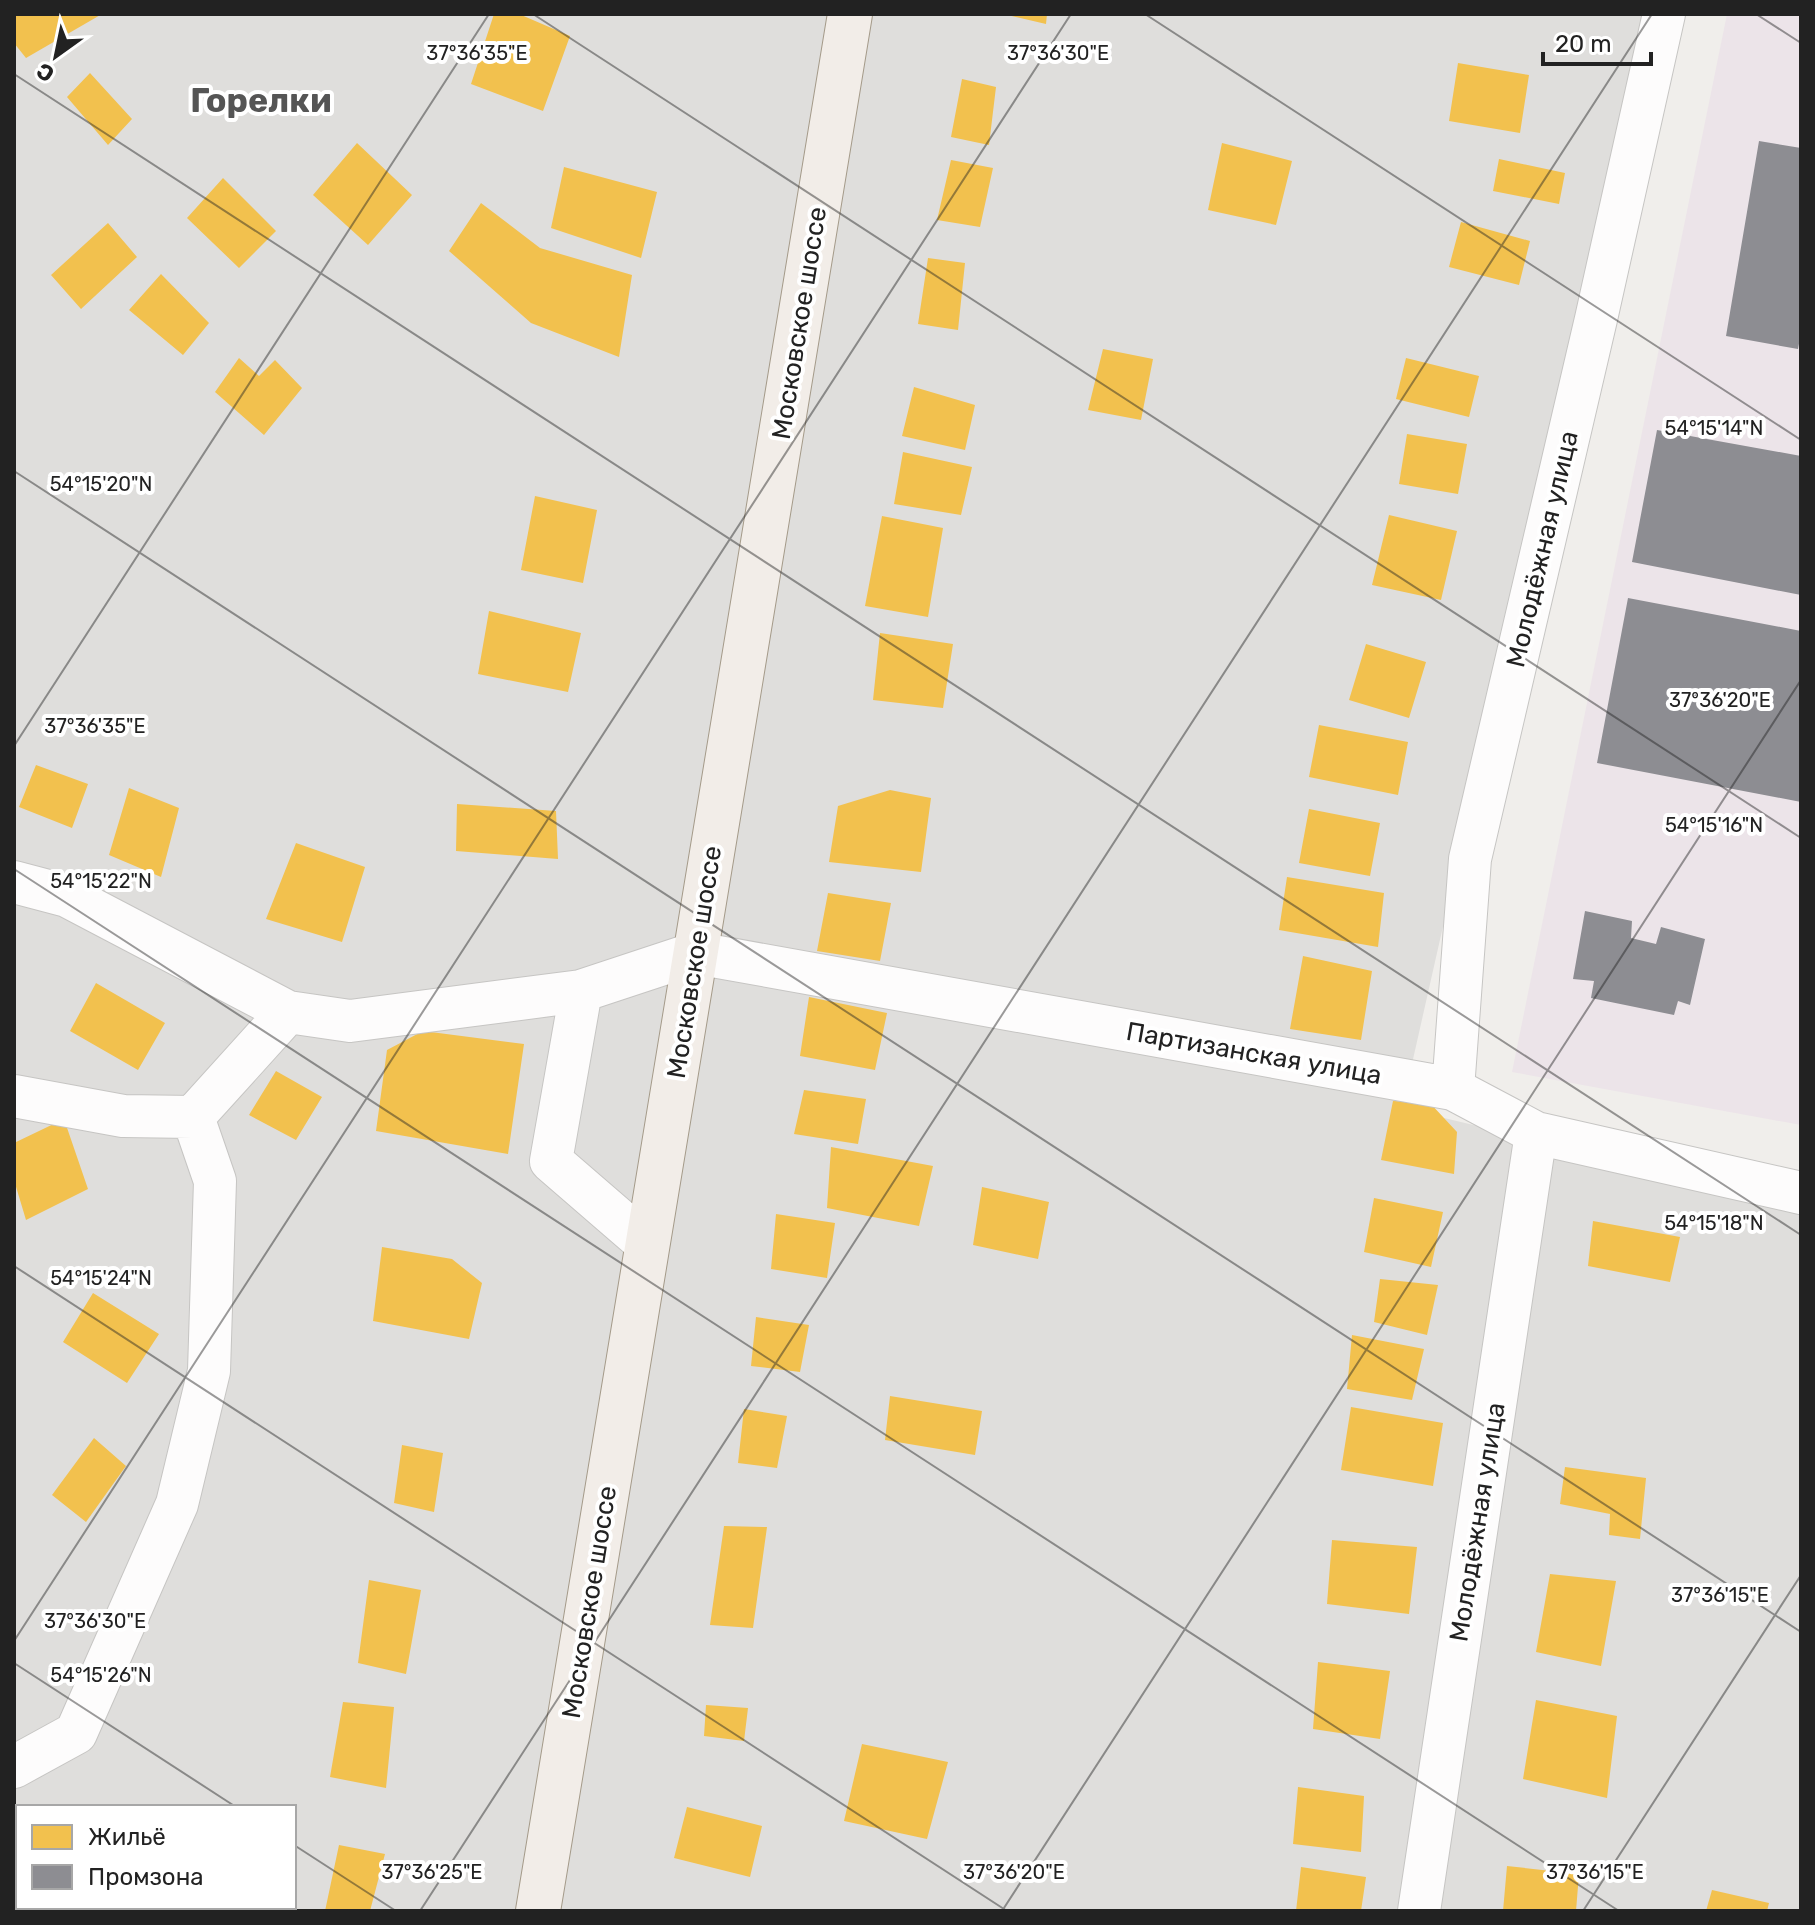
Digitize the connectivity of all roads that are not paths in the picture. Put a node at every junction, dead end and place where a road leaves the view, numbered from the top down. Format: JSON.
{"nodes":[{"id":1,"x":850,"y":14,"type":"edge"},
{"id":2,"x":1664,"y":14,"type":"edge"},
{"id":3,"x":14,"y":882,"type":"edge"},
{"id":4,"x":696,"y":953,"type":"junction"},
{"id":5,"x":581,"y":991,"type":"junction"},
{"id":6,"x":288,"y":1012,"type":"junction"},
{"id":7,"x":1453,"y":1089,"type":"junction"},
{"id":8,"x":14,"y":1096,"type":"edge"},
{"id":9,"x":193,"y":1117,"type":"junction"},
{"id":10,"x":1536,"y":1133,"type":"junction"},
{"id":11,"x":1801,"y":1193,"type":"edge"},
{"id":12,"x":647,"y":1244,"type":"junction"},
{"id":13,"x":14,"y":1767,"type":"edge"},
{"id":14,"x":538,"y":1911,"type":"edge"},
{"id":15,"x":1419,"y":1911,"type":"edge"}],
"edges":[{"from":1,"to":4,"type":"main road","name":"Московское шоссе"},
{"from":2,"to":7,"type":"street","name":"Молодёжная улица"},
{"from":3,"to":6,"type":"street"},
{"from":4,"to":5,"type":"street"},
{"from":4,"to":7,"type":"street","name":"Партизанская улица"},
{"from":4,"to":12,"type":"main road","name":"Московское шоссе"},
{"from":5,"to":6,"type":"street"},
{"from":5,"to":12,"type":"street"},
{"from":6,"to":9,"type":"street"},
{"from":7,"to":10,"type":"street","name":"Партизанская улица"},
{"from":8,"to":9,"type":"street"},
{"from":9,"to":13,"type":"street"},
{"from":10,"to":11,"type":"street","name":"Партизанская улица"},
{"from":10,"to":15,"type":"street","name":"Молодёжная улица"},
{"from":12,"to":14,"type":"main road","name":"Московское шоссе"}]}
